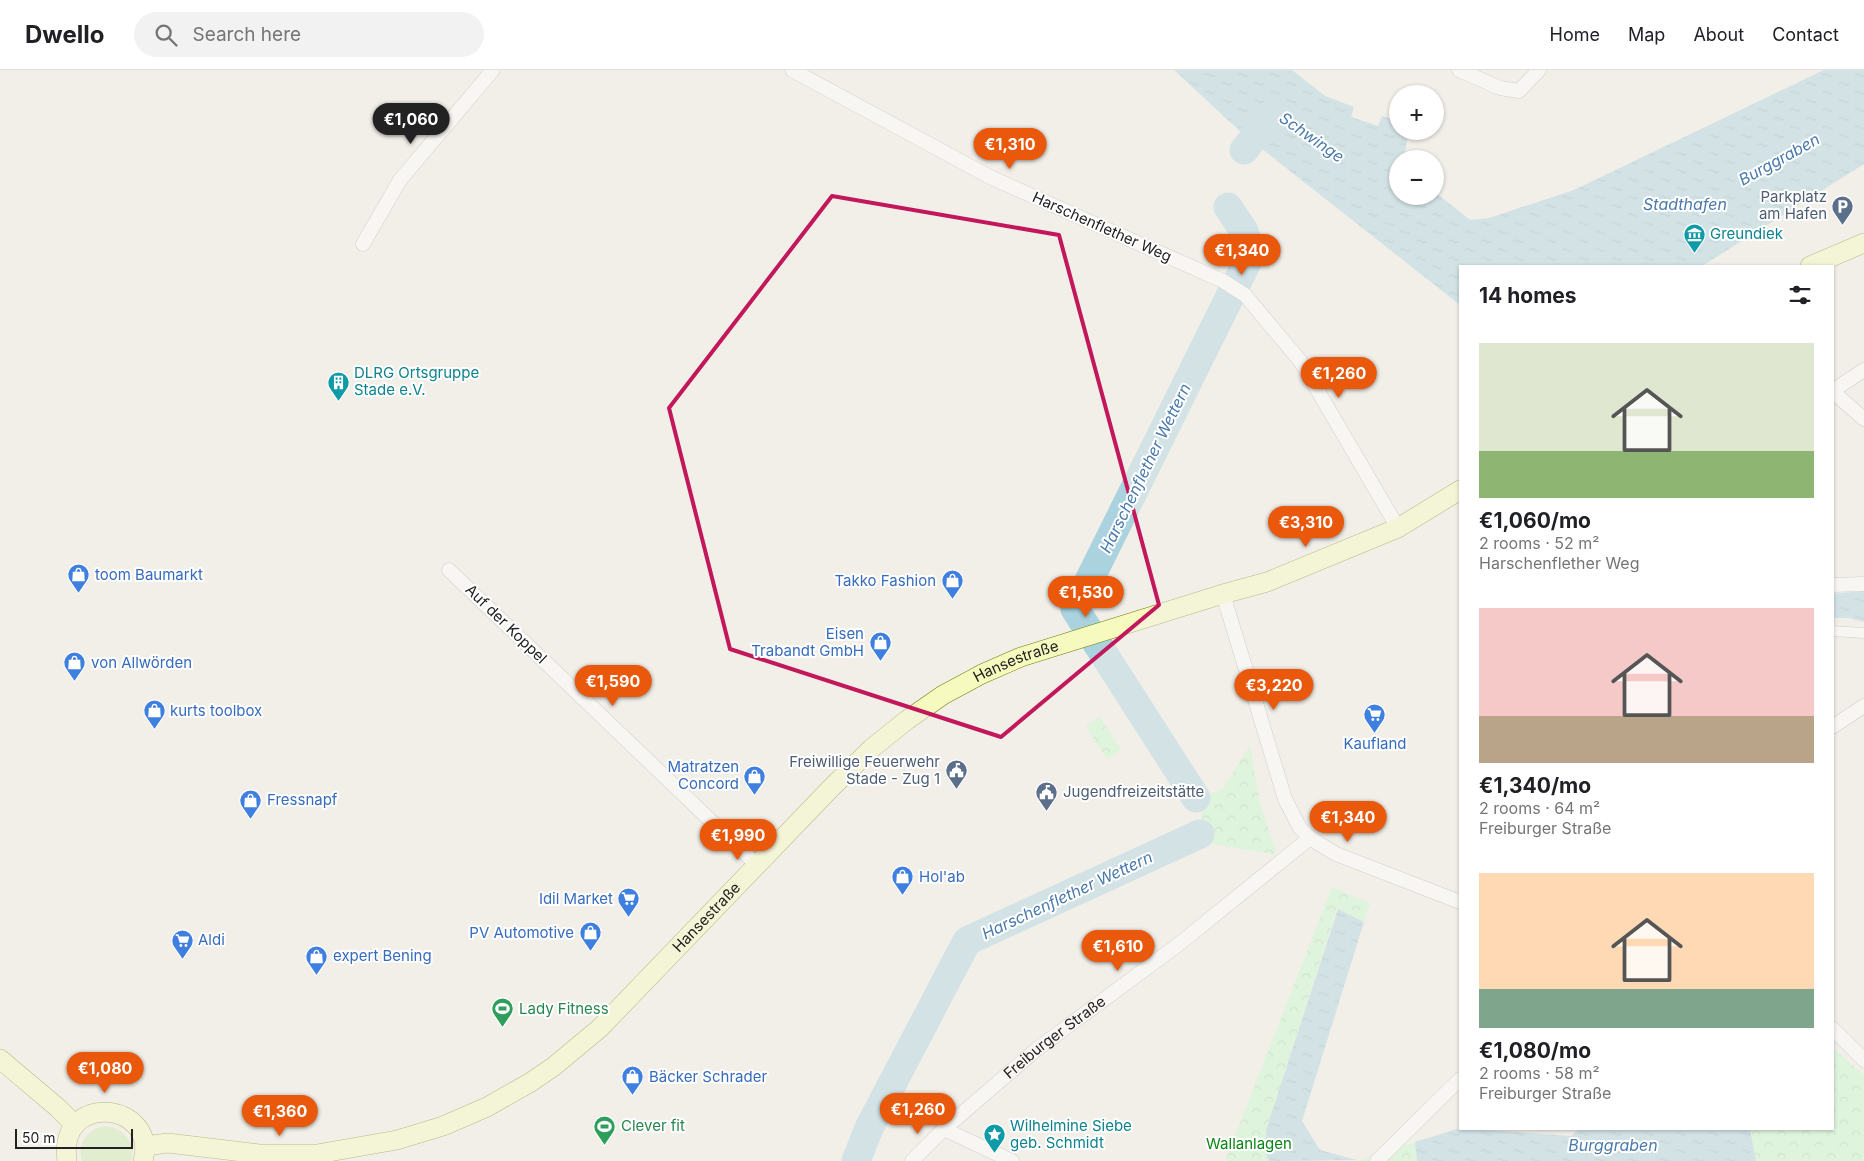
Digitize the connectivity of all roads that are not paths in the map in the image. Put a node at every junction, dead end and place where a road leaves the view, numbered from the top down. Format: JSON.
{"nodes":[{"id":1,"x":493,"y":70,"type":"edge"},
{"id":2,"x":792,"y":70,"type":"edge"},
{"id":3,"x":1459,"y":70,"type":"edge"},
{"id":4,"x":1539,"y":70,"type":"edge"},
{"id":5,"x":1864,"y":243,"type":"edge"},
{"id":6,"x":363,"y":244,"type":"dead end"},
{"id":7,"x":1812,"y":265,"type":"edge"},
{"id":8,"x":1864,"y":370,"type":"edge"},
{"id":9,"x":1834,"y":390,"type":"edge"},
{"id":10,"x":1834,"y":392,"type":"edge"},
{"id":11,"x":1864,"y":419,"type":"edge"},
{"id":12,"x":1459,"y":491,"type":"edge"},
{"id":13,"x":1398,"y":528,"type":"junction"},
{"id":14,"x":449,"y":570,"type":"dead end"},
{"id":15,"x":1864,"y":584,"type":"edge"},
{"id":16,"x":1834,"y":586,"type":"edge"},
{"id":17,"x":1223,"y":594,"type":"junction"},
{"id":18,"x":1834,"y":631,"type":"edge"},
{"id":19,"x":1864,"y":633,"type":"edge"},
{"id":20,"x":1864,"y":706,"type":"edge"},
{"id":21,"x":1834,"y":726,"type":"edge"},
{"id":22,"x":1310,"y":838,"type":"junction"},
{"id":23,"x":757,"y":865,"type":"junction"},
{"id":24,"x":1459,"y":902,"type":"edge"},
{"id":25,"x":1834,"y":1030,"type":"edge"},
{"id":26,"x":0,"y":1059,"type":"edge"},
{"id":27,"x":1864,"y":1060,"type":"edge"},
{"id":28,"x":1459,"y":1080,"type":"edge"},
{"id":29,"x":75,"y":1125,"type":"junction"},
{"id":30,"x":944,"y":1129,"type":"junction"},
{"id":31,"x":144,"y":1154,"type":"edge"},
{"id":32,"x":67,"y":1161,"type":"edge"},
{"id":33,"x":912,"y":1161,"type":"edge"},
{"id":34,"x":1012,"y":1161,"type":"edge"},
{"id":35,"x":1377,"y":1161,"type":"edge"}],
"edges":[{"from":1,"to":6,"type":"street"},
{"from":2,"to":13,"type":"street","name":"Harschenflether Weg"},
{"from":3,"to":4,"type":"street"},
{"from":5,"to":7,"type":"main road"},
{"from":8,"to":9,"type":"street"},
{"from":10,"to":11,"type":"street"},
{"from":12,"to":13,"type":"main road","name":"Hansestraße"},
{"from":13,"to":17,"type":"main road","name":"Hansestraße"},
{"from":14,"to":23,"type":"street","name":"Auf der Koppel"},
{"from":15,"to":16,"type":"street"},
{"from":17,"to":22,"type":"street"},
{"from":17,"to":23,"type":"main road","name":"Hansestraße"},
{"from":18,"to":19,"type":"street"},
{"from":20,"to":21,"type":"street"},
{"from":22,"to":24,"type":"street"},
{"from":22,"to":30,"type":"street","name":"Freiburger Straße"},
{"from":23,"to":31,"type":"main road","name":"Hansestraße"},
{"from":25,"to":27,"type":"street"},
{"from":26,"to":29,"type":"main road"},
{"from":28,"to":35,"type":"street"},
{"from":29,"to":31,"type":"main road"},
{"from":29,"to":32,"type":"main road"},
{"from":30,"to":33,"type":"street","name":"Freiburger Straße"},
{"from":30,"to":34,"type":"street"}]}
